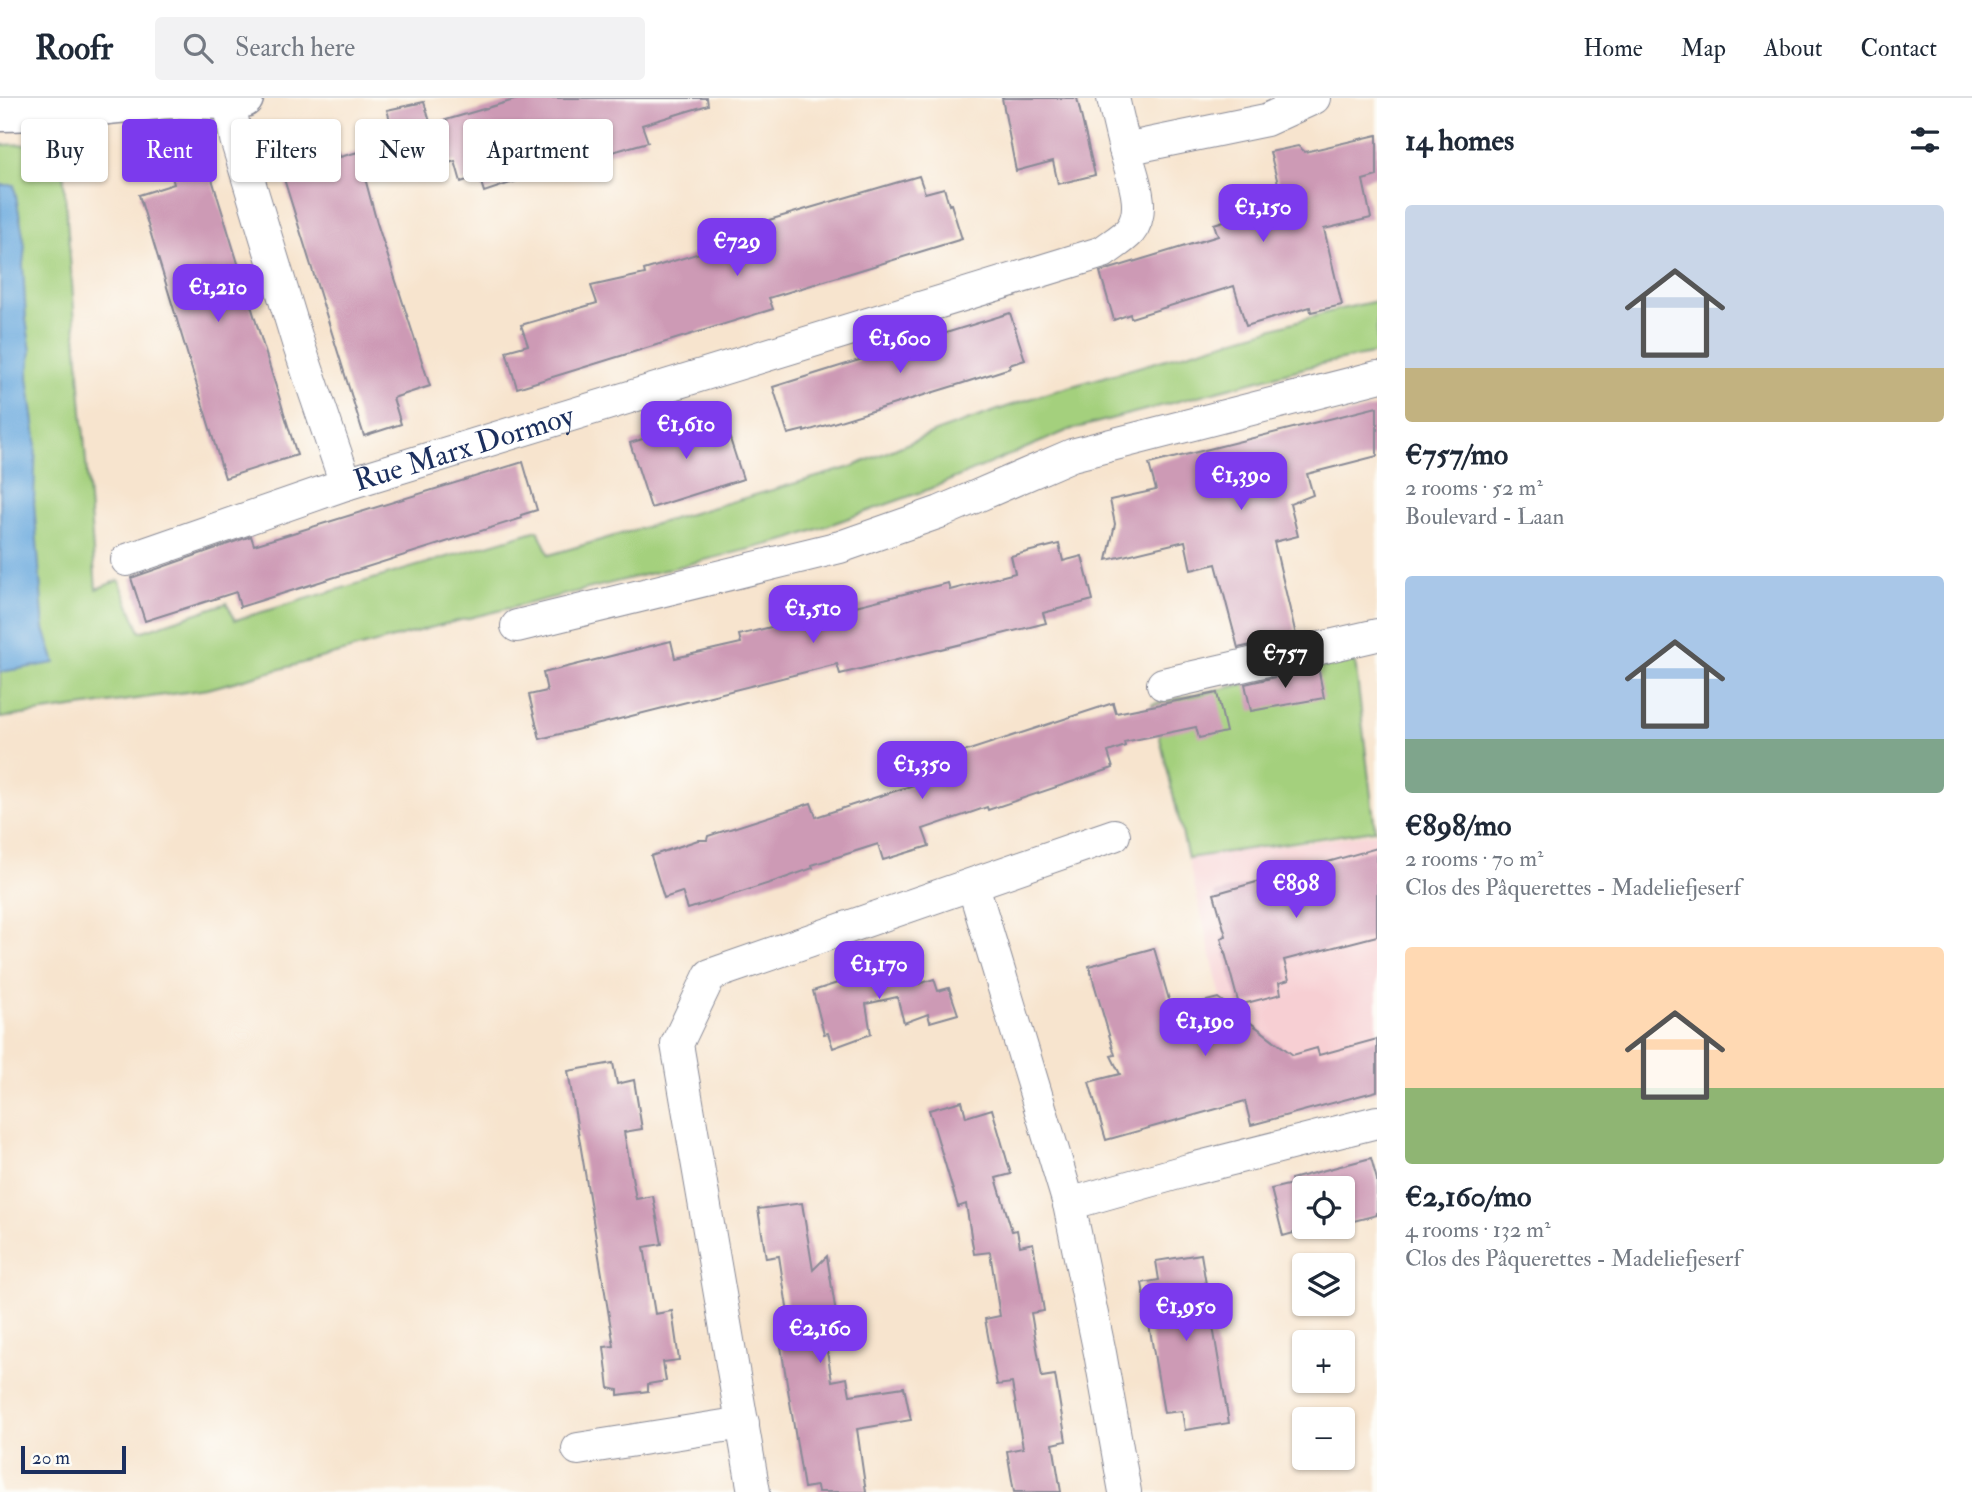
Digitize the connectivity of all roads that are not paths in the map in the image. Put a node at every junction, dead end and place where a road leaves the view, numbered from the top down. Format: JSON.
{"nodes":[{"id":1,"x":1113,"y":98,"type":"edge"},
{"id":2,"x":1314,"y":98,"type":"edge"},
{"id":3,"x":236,"y":99,"type":"edge"},
{"id":4,"x":0,"y":112,"type":"edge"},
{"id":5,"x":0,"y":136,"type":"edge"},
{"id":6,"x":1125,"y":149,"type":"junction"},
{"id":7,"x":1377,"y":377,"type":"edge"},
{"id":8,"x":346,"y":484,"type":"junction"},
{"id":9,"x":127,"y":560,"type":"dead end"},
{"id":10,"x":517,"y":626,"type":"dead end"},
{"id":11,"x":1377,"y":635,"type":"edge"},
{"id":12,"x":1163,"y":684,"type":"dead end"},
{"id":13,"x":1114,"y":835,"type":"dead end"},
{"id":14,"x":973,"y":885,"type":"junction"},
{"id":15,"x":1377,"y":1122,"type":"edge"},
{"id":16,"x":1069,"y":1204,"type":"junction"},
{"id":17,"x":743,"y":1423,"type":"junction"},
{"id":18,"x":578,"y":1449,"type":"dead end"},
{"id":19,"x":754,"y":1492,"type":"edge"},
{"id":20,"x":1125,"y":1492,"type":"edge"}],
"edges":[{"from":1,"to":6,"type":"street","name":"Rue Marx Dormoy"},
{"from":2,"to":6,"type":"street"},
{"from":3,"to":4,"type":"main road"},
{"from":3,"to":5,"type":"main road"},
{"from":3,"to":8,"type":"street"},
{"from":6,"to":8,"type":"street","name":"Rue Marx Dormoy"},
{"from":7,"to":10,"type":"street"},
{"from":8,"to":9,"type":"street","name":"Rue Marx Dormoy"},
{"from":11,"to":12,"type":"street"},
{"from":13,"to":14,"type":"street"},
{"from":14,"to":16,"type":"street"},
{"from":14,"to":17,"type":"street"},
{"from":15,"to":16,"type":"street"},
{"from":16,"to":20,"type":"street"},
{"from":17,"to":18,"type":"street"},
{"from":17,"to":19,"type":"street"}]}
